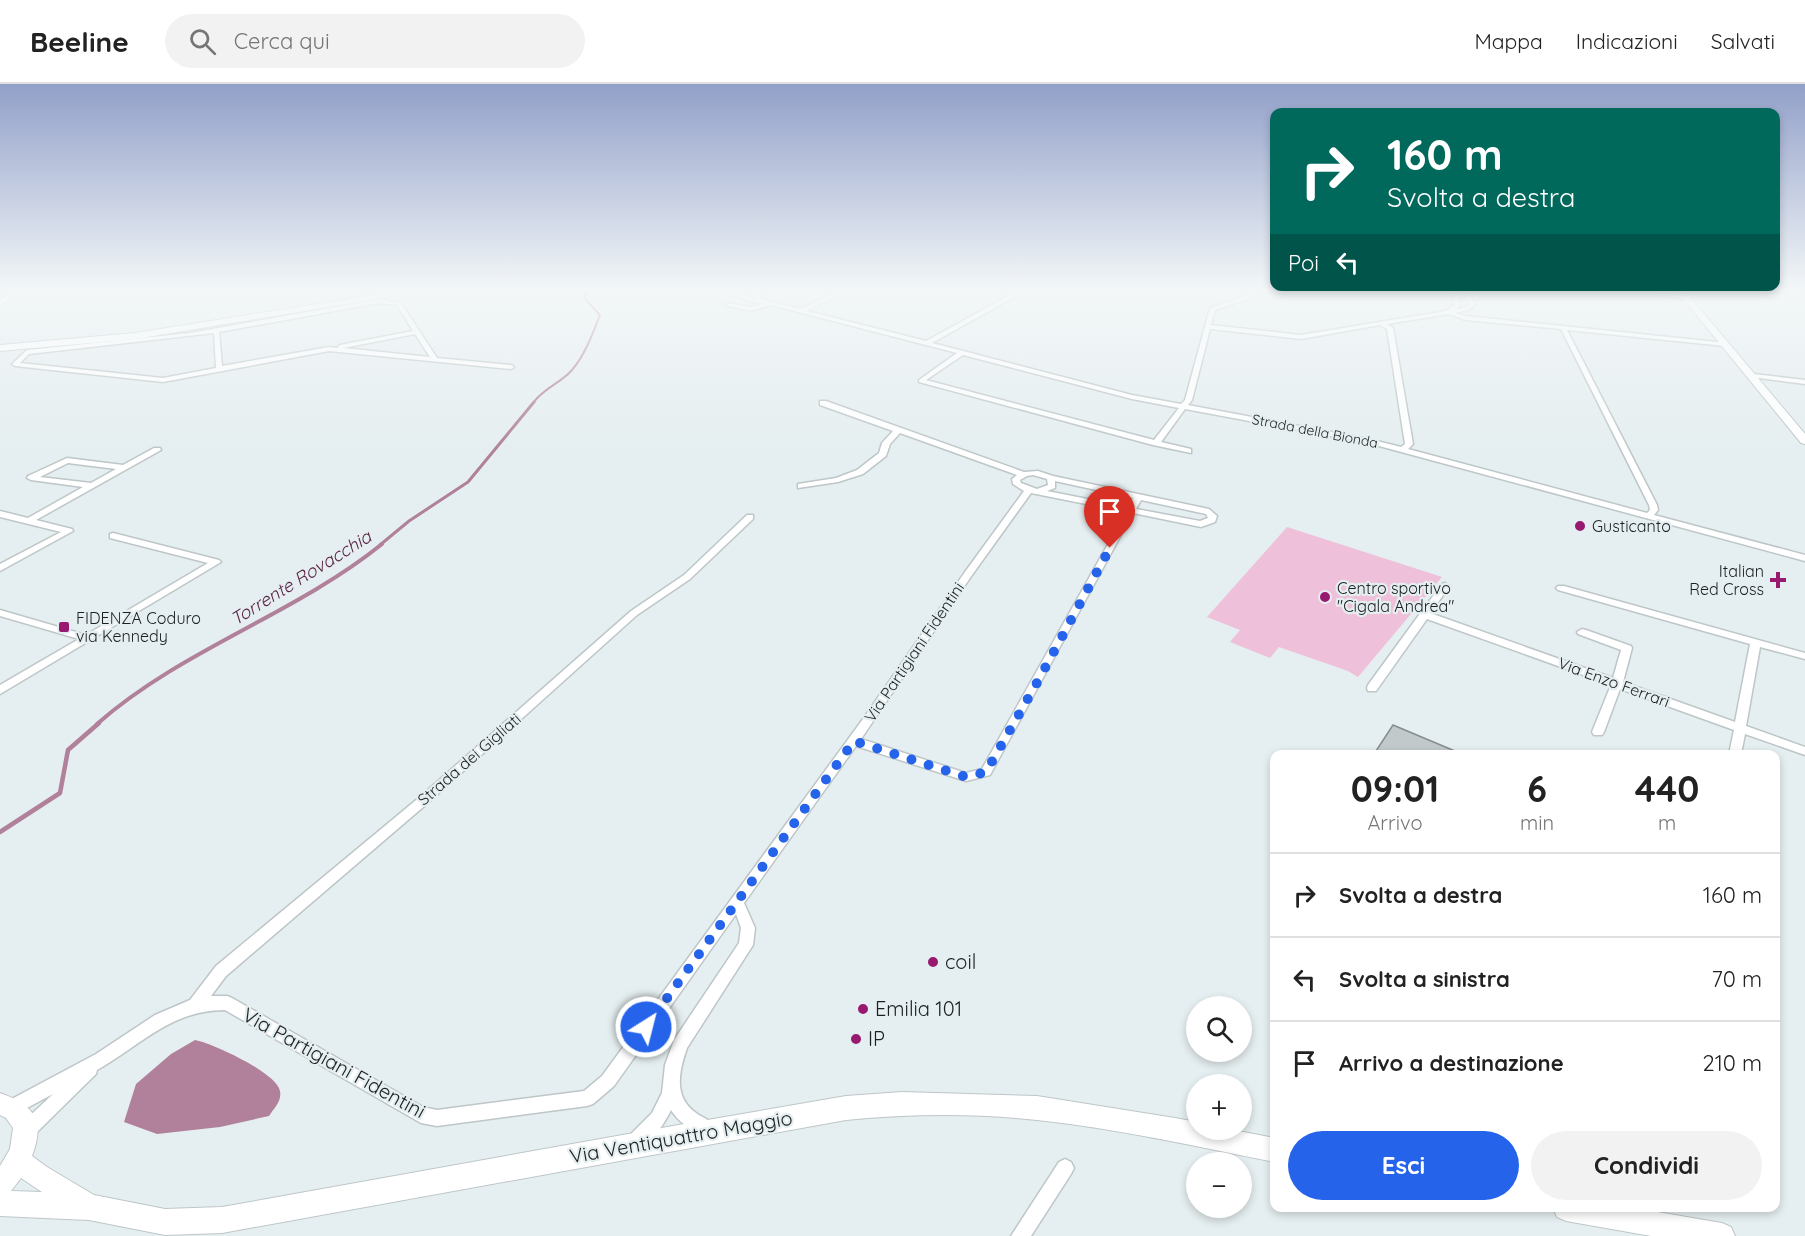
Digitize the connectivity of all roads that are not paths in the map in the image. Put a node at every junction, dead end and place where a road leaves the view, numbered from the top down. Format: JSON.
{"nodes":[{"id":1,"x":48,"y":344,"type":"edge"},
{"id":2,"x":95,"y":344,"type":"edge"},
{"id":3,"x":218,"y":344,"type":"edge"},
{"id":4,"x":356,"y":344,"type":"edge"},
{"id":5,"x":425,"y":344,"type":"edge"},
{"id":6,"x":930,"y":344,"type":"edge"},
{"id":7,"x":1203,"y":344,"type":"edge"},
{"id":8,"x":1393,"y":344,"type":"edge"},
{"id":9,"x":1571,"y":344,"type":"edge"},
{"id":10,"x":1725,"y":344,"type":"edge"},
{"id":11,"x":0,"y":348,"type":"edge"},
{"id":12,"x":329,"y":349,"type":"junction"},
{"id":13,"x":963,"y":352,"type":"junction"},
{"id":14,"x":435,"y":360,"type":"junction"},
{"id":15,"x":511,"y":367,"type":"dead end"},
{"id":16,"x":219,"y":369,"type":"junction"},
{"id":17,"x":1753,"y":376,"type":"junction"},
{"id":18,"x":1805,"y":382,"type":"edge"},
{"id":19,"x":823,"y":403,"type":"dead end"},
{"id":20,"x":1185,"y":407,"type":"junction"},
{"id":21,"x":898,"y":430,"type":"junction"},
{"id":22,"x":1805,"y":441,"type":"edge"},
{"id":23,"x":1156,"y":443,"type":"junction"},
{"id":24,"x":157,"y":450,"type":"dead end"},
{"id":25,"x":1403,"y":450,"type":"junction"},
{"id":26,"x":1188,"y":451,"type":"dead end"},
{"id":27,"x":124,"y":468,"type":"junction"},
{"id":28,"x":1022,"y":474,"type":"junction"},
{"id":29,"x":1051,"y":478,"type":"junction"},
{"id":30,"x":91,"y":486,"type":"junction"},
{"id":31,"x":801,"y":486,"type":"dead end"},
{"id":32,"x":1034,"y":490,"type":"junction"},
{"id":33,"x":1138,"y":497,"type":"junction"},
{"id":34,"x":1130,"y":509,"type":"junction"},
{"id":35,"x":0,"y":514,"type":"edge"},
{"id":36,"x":750,"y":517,"type":"dead end"},
{"id":37,"x":1648,"y":517,"type":"junction"},
{"id":38,"x":29,"y":521,"type":"junction"},
{"id":39,"x":113,"y":536,"type":"dead end"},
{"id":40,"x":1805,"y":558,"type":"edge"},
{"id":41,"x":0,"y":568,"type":"edge"},
{"id":42,"x":1445,"y":586,"type":"dead end"},
{"id":43,"x":1562,"y":588,"type":"dead end"},
{"id":44,"x":0,"y":613,"type":"edge"},
{"id":45,"x":1423,"y":614,"type":"junction"},
{"id":46,"x":1582,"y":632,"type":"dead end"},
{"id":47,"x":87,"y":638,"type":"junction"},
{"id":48,"x":1756,"y":642,"type":"junction"},
{"id":49,"x":1805,"y":656,"type":"edge"},
{"id":50,"x":1617,"y":683,"type":"junction"},
{"id":51,"x":1372,"y":688,"type":"dead end"},
{"id":52,"x":0,"y":690,"type":"edge"},
{"id":53,"x":1742,"y":728,"type":"junction"},
{"id":54,"x":1598,"y":732,"type":"dead end"},
{"id":55,"x":854,"y":741,"type":"junction"},
{"id":56,"x":1737,"y":750,"type":"edge"},
{"id":57,"x":1805,"y":751,"type":"edge"},
{"id":58,"x":736,"y":902,"type":"junction"},
{"id":59,"x":194,"y":1006,"type":"junction"},
{"id":60,"x":102,"y":1059,"type":"junction"},
{"id":61,"x":672,"y":1083,"type":"junction"},
{"id":62,"x":6,"y":1106,"type":"edge"},
{"id":63,"x":26,"y":1131,"type":"junction"},
{"id":64,"x":712,"y":1131,"type":"junction"},
{"id":65,"x":630,"y":1147,"type":"junction"},
{"id":66,"x":1270,"y":1149,"type":"edge"},
{"id":67,"x":18,"y":1160,"type":"junction"},
{"id":68,"x":1065,"y":1167,"type":"dead end"},
{"id":69,"x":0,"y":1185,"type":"edge"},
{"id":70,"x":0,"y":1203,"type":"edge"},
{"id":71,"x":89,"y":1207,"type":"junction"},
{"id":72,"x":1588,"y":1212,"type":"edge"},
{"id":73,"x":1020,"y":1236,"type":"edge"},
{"id":74,"x":1722,"y":1236,"type":"edge"}],
"edges":[{"from":1,"to":11,"type":"street"},
{"from":2,"to":16,"type":"street"},
{"from":3,"to":16,"type":"street"},
{"from":4,"to":12,"type":"street"},
{"from":5,"to":14,"type":"street"},
{"from":6,"to":13,"type":"street","name":"Strada della Bionda"},
{"from":7,"to":20,"type":"street"},
{"from":8,"to":25,"type":"street"},
{"from":9,"to":37,"type":"street"},
{"from":10,"to":17,"type":"street"},
{"from":12,"to":14,"type":"street"},
{"from":12,"to":16,"type":"street"},
{"from":13,"to":20,"type":"street","name":"Strada della Bionda"},
{"from":13,"to":23,"type":"street"},
{"from":14,"to":15,"type":"street"},
{"from":17,"to":18,"type":"street"},
{"from":17,"to":22,"type":"street"},
{"from":19,"to":21,"type":"street"},
{"from":20,"to":23,"type":"street"},
{"from":20,"to":25,"type":"street","name":"Strada della Bionda"},
{"from":21,"to":28,"type":"street"},
{"from":21,"to":31,"type":"street"},
{"from":23,"to":26,"type":"street"},
{"from":24,"to":27,"type":"street"},
{"from":25,"to":37,"type":"street","name":"Strada della Bionda"},
{"from":27,"to":30,"type":"street"},
{"from":27,"to":30,"type":"street"},
{"from":28,"to":29,"type":"street"},
{"from":28,"to":32,"type":"street"},
{"from":29,"to":32,"type":"street","name":"Via Partigiani Fidentini"},
{"from":29,"to":33,"type":"street"},
{"from":30,"to":38,"type":"street"},
{"from":32,"to":34,"type":"street"},
{"from":32,"to":55,"type":"street","name":"Via Partigiani Fidentini"},
{"from":33,"to":34,"type":"street"},
{"from":33,"to":34,"type":"street"},
{"from":34,"to":55,"type":"street"},
{"from":35,"to":38,"type":"street"},
{"from":36,"to":59,"type":"street","name":"Strada dei Gigliati"},
{"from":37,"to":40,"type":"street","name":"Strada della Bionda"},
{"from":38,"to":41,"type":"street"},
{"from":39,"to":47,"type":"street"},
{"from":42,"to":45,"type":"street"},
{"from":43,"to":48,"type":"street"},
{"from":44,"to":47,"type":"street"},
{"from":45,"to":50,"type":"street","name":"Via Enzo Ferrari"},
{"from":45,"to":51,"type":"street"},
{"from":46,"to":50,"type":"street"},
{"from":47,"to":52,"type":"street"},
{"from":48,"to":49,"type":"street"},
{"from":48,"to":53,"type":"street"},
{"from":50,"to":53,"type":"street","name":"Via Enzo Ferrari"},
{"from":50,"to":54,"type":"street"},
{"from":53,"to":56,"type":"street"},
{"from":53,"to":57,"type":"street","name":"Via Enzo Ferrari"},
{"from":55,"to":58,"type":"street","name":"Via Partigiani Fidentini"},
{"from":58,"to":59,"type":"street","name":"Via Partigiani Fidentini"},
{"from":58,"to":61,"type":"street"},
{"from":59,"to":60,"type":"street","name":"Via Partigiani Fidentini"},
{"from":60,"to":62,"type":"street","name":"Via Partigiani Fidentini"},
{"from":60,"to":63,"type":"street","name":"Via Partigiani Fidentini"},
{"from":61,"to":64,"type":"street"},
{"from":61,"to":65,"type":"street"},
{"from":62,"to":63,"type":"street"},
{"from":63,"to":67,"type":"street"},
{"from":64,"to":65,"type":"street","name":"Via Ventiquattro Maggio"},
{"from":64,"to":66,"type":"street","name":"Via Ventiquattro Maggio"},
{"from":65,"to":71,"type":"street","name":"Via Ventiquattro Maggio"},
{"from":67,"to":69,"type":"street"},
{"from":67,"to":71,"type":"street","name":"Via Ventiquattro Maggio"},
{"from":68,"to":73,"type":"street"},
{"from":70,"to":71,"type":"street","name":"Via Ventiquattro Maggio"},
{"from":72,"to":74,"type":"street"}]}
